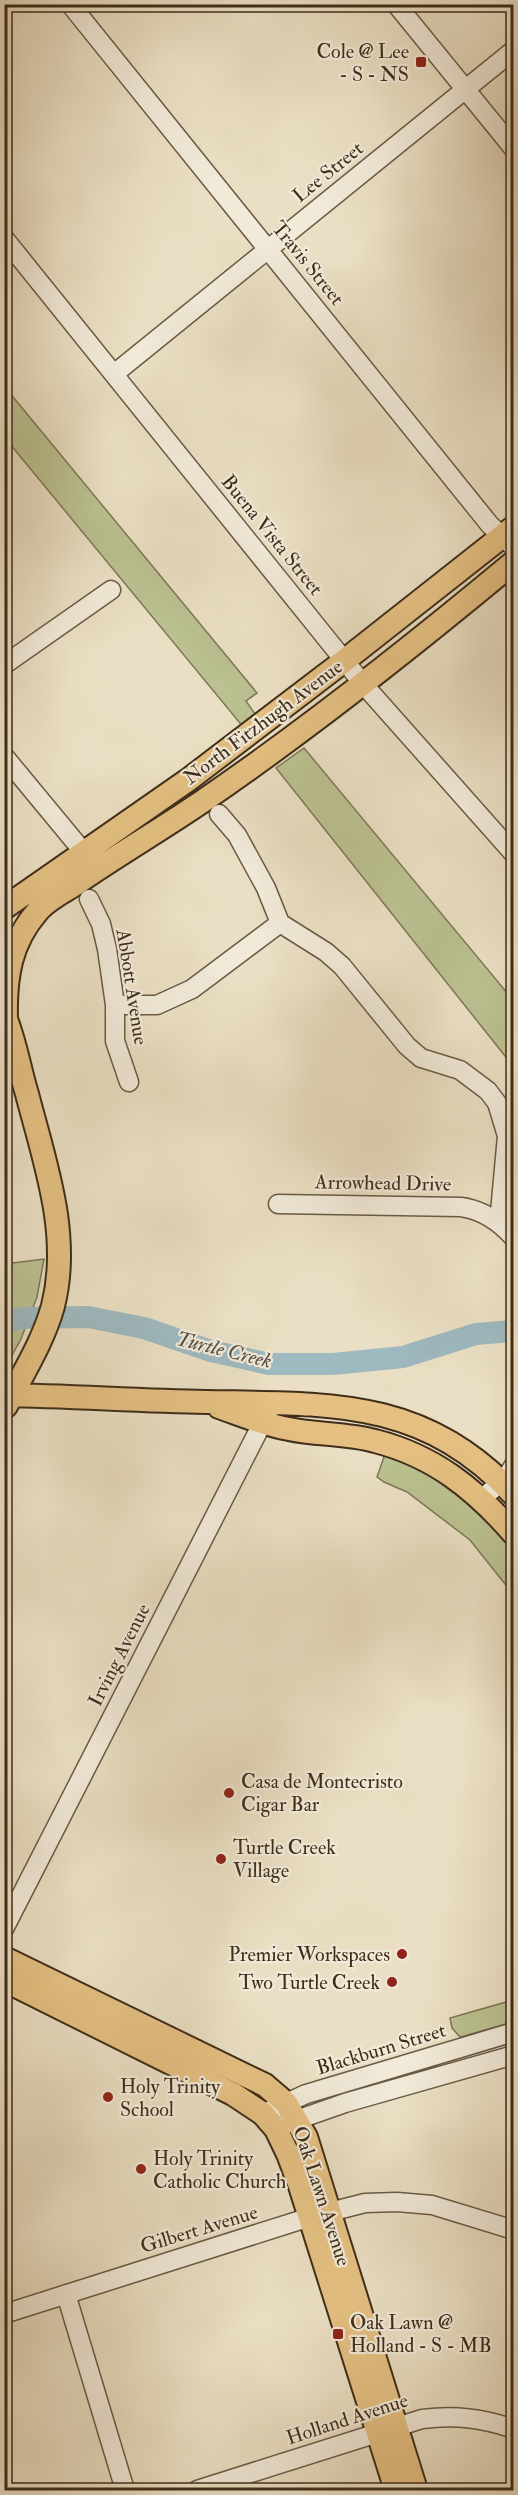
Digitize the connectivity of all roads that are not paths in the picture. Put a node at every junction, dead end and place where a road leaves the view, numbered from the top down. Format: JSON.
{"nodes":[{"id":1,"x":70,"y":4,"type":"edge"},
{"id":2,"x":396,"y":4,"type":"edge"},
{"id":3,"x":513,"y":50,"type":"edge"},
{"id":4,"x":465,"y":89,"type":"junction"},
{"id":5,"x":513,"y":149,"type":"edge"},
{"id":6,"x":4,"y":238,"type":"edge"},
{"id":7,"x":268,"y":249,"type":"junction"},
{"id":8,"x":114,"y":374,"type":"junction"},
{"id":9,"x":510,"y":537,"type":"edge"},
{"id":10,"x":513,"y":562,"type":"edge"},
{"id":11,"x":111,"y":590,"type":"dead end"},
{"id":12,"x":344,"y":661,"type":"junction"},
{"id":13,"x":4,"y":665,"type":"edge"},
{"id":14,"x":364,"y":685,"type":"junction"},
{"id":15,"x":4,"y":756,"type":"edge"},
{"id":16,"x":188,"y":780,"type":"junction"},
{"id":17,"x":211,"y":808,"type":"junction"},
{"id":18,"x":513,"y":854,"type":"edge"},
{"id":19,"x":89,"y":861,"type":"junction"},
{"id":20,"x":89,"y":899,"type":"dead end"},
{"id":21,"x":4,"y":908,"type":"edge"},
{"id":22,"x":280,"y":923,"type":"junction"},
{"id":23,"x":115,"y":1005,"type":"junction"},
{"id":24,"x":5,"y":1016,"type":"edge"},
{"id":25,"x":129,"y":1082,"type":"dead end"},
{"id":26,"x":503,"y":1184,"type":"junction"},
{"id":27,"x":278,"y":1204,"type":"dead end"},
{"id":28,"x":486,"y":1215,"type":"junction"},
{"id":29,"x":513,"y":1238,"type":"edge"},
{"id":30,"x":10,"y":1395,"type":"edge"},
{"id":31,"x":206,"y":1402,"type":"junction"},
{"id":32,"x":274,"y":1402,"type":"junction"},
{"id":33,"x":384,"y":1414,"type":"junction"},
{"id":34,"x":263,"y":1423,"type":"junction"},
{"id":35,"x":376,"y":1441,"type":"junction"},
{"id":36,"x":509,"y":1480,"type":"edge"},
{"id":37,"x":482,"y":1499,"type":"junction"},
{"id":38,"x":513,"y":1534,"type":"edge"},
{"id":39,"x":4,"y":1929,"type":"edge"},
{"id":40,"x":4,"y":1958,"type":"edge"},
{"id":41,"x":4,"y":1980,"type":"edge"},
{"id":42,"x":513,"y":2032,"type":"edge"},
{"id":43,"x":134,"y":2033,"type":"junction"},
{"id":44,"x":445,"y":2053,"type":"junction"},
{"id":45,"x":513,"y":2055,"type":"edge"},
{"id":46,"x":450,"y":2073,"type":"junction"},
{"id":47,"x":291,"y":2110,"type":"junction"},
{"id":48,"x":269,"y":2121,"type":"junction"},
{"id":49,"x":320,"y":2215,"type":"junction"},
{"id":50,"x":513,"y":2230,"type":"edge"},
{"id":51,"x":66,"y":2294,"type":"junction"},
{"id":52,"x":4,"y":2314,"type":"edge"},
{"id":53,"x":513,"y":2429,"type":"edge"},
{"id":54,"x":387,"y":2430,"type":"junction"},
{"id":55,"x":126,"y":2490,"type":"edge"},
{"id":56,"x":197,"y":2490,"type":"edge"},
{"id":57,"x":396,"y":2490,"type":"edge"},
{"id":58,"x":416,"y":2490,"type":"edge"}],
"edges":[{"from":1,"to":7,"type":"street","name":"Travis Street"},
{"from":2,"to":4,"type":"street"},
{"from":3,"to":4,"type":"street","name":"Lee Street"},
{"from":4,"to":5,"type":"street"},
{"from":4,"to":7,"type":"street","name":"Lee Street"},
{"from":6,"to":8,"type":"street","name":"Buena Vista Street"},
{"from":7,"to":8,"type":"street","name":"Lee Street"},
{"from":7,"to":9,"type":"street","name":"Travis Street"},
{"from":8,"to":12,"type":"street","name":"Buena Vista Street"},
{"from":9,"to":12,"type":"main road","name":"North Fitzhugh Avenue"},
{"from":10,"to":14,"type":"main road","name":"North Fitzhugh Avenue"},
{"from":11,"to":13,"type":"street"},
{"from":12,"to":14,"type":"street","name":"Buena Vista Street"},
{"from":12,"to":16,"type":"main road","name":"North Fitzhugh Avenue"},
{"from":14,"to":17,"type":"main road","name":"North Fitzhugh Avenue"},
{"from":14,"to":18,"type":"street","name":"Buena Vista Street"},
{"from":15,"to":19,"type":"street"},
{"from":16,"to":17,"type":"main road"},
{"from":16,"to":19,"type":"main road","name":"North Fitzhugh Avenue"},
{"from":17,"to":19,"type":"main road","name":"North Fitzhugh Avenue"},
{"from":17,"to":22,"type":"street"},
{"from":19,"to":21,"type":"main road","name":"North Fitzhugh Avenue"},
{"from":19,"to":24,"type":"main road","name":"North Fitzhugh Avenue"},
{"from":20,"to":23,"type":"street","name":"Abbott Avenue"},
{"from":22,"to":23,"type":"street"},
{"from":22,"to":26,"type":"street"},
{"from":23,"to":25,"type":"street","name":"Abbott Avenue"},
{"from":24,"to":30,"type":"main road"},
{"from":26,"to":28,"type":"street"},
{"from":26,"to":28,"type":"street"},
{"from":27,"to":28,"type":"street","name":"Arrowhead Drive"},
{"from":28,"to":29,"type":"street"},
{"from":30,"to":31,"type":"main road"},
{"from":31,"to":32,"type":"main road"},
{"from":31,"to":34,"type":"main road"},
{"from":32,"to":33,"type":"main road"},
{"from":32,"to":34,"type":"street","name":"Irving Avenue"},
{"from":33,"to":35,"type":"main road"},
{"from":33,"to":36,"type":"main road"},
{"from":34,"to":35,"type":"main road"},
{"from":34,"to":39,"type":"street","name":"Irving Avenue"},
{"from":35,"to":37,"type":"main road"},
{"from":36,"to":37,"type":"street"},
{"from":37,"to":38,"type":"main road"},
{"from":40,"to":43,"type":"main road","name":"Oak Lawn Avenue"},
{"from":41,"to":43,"type":"main road","name":"Oak Lawn Avenue"},
{"from":42,"to":44,"type":"street","name":"Blackburn Street"},
{"from":43,"to":47,"type":"main road","name":"Oak Lawn Avenue"},
{"from":43,"to":48,"type":"main road","name":"Oak Lawn Avenue"},
{"from":44,"to":46,"type":"street"},
{"from":44,"to":47,"type":"street","name":"Blackburn Street"},
{"from":45,"to":46,"type":"street","name":"Blackburn Street"},
{"from":46,"to":47,"type":"street","name":"Blackburn Street"},
{"from":47,"to":48,"type":"street","name":"Blackburn Street"},
{"from":47,"to":49,"type":"main road","name":"Oak Lawn Avenue"},
{"from":48,"to":49,"type":"main road","name":"Oak Lawn Avenue"},
{"from":49,"to":50,"type":"street","name":"Gilbert Avenue"},
{"from":49,"to":51,"type":"street","name":"Gilbert Avenue"},
{"from":49,"to":54,"type":"main road","name":"Oak Lawn Avenue"},
{"from":51,"to":52,"type":"street","name":"Gilbert Avenue"},
{"from":51,"to":55,"type":"street"},
{"from":53,"to":54,"type":"street","name":"Holland Avenue"},
{"from":54,"to":56,"type":"street","name":"Holland Avenue"},
{"from":54,"to":57,"type":"main road","name":"Oak Lawn Avenue"},
{"from":54,"to":58,"type":"main road","name":"Oak Lawn Avenue"}]}
